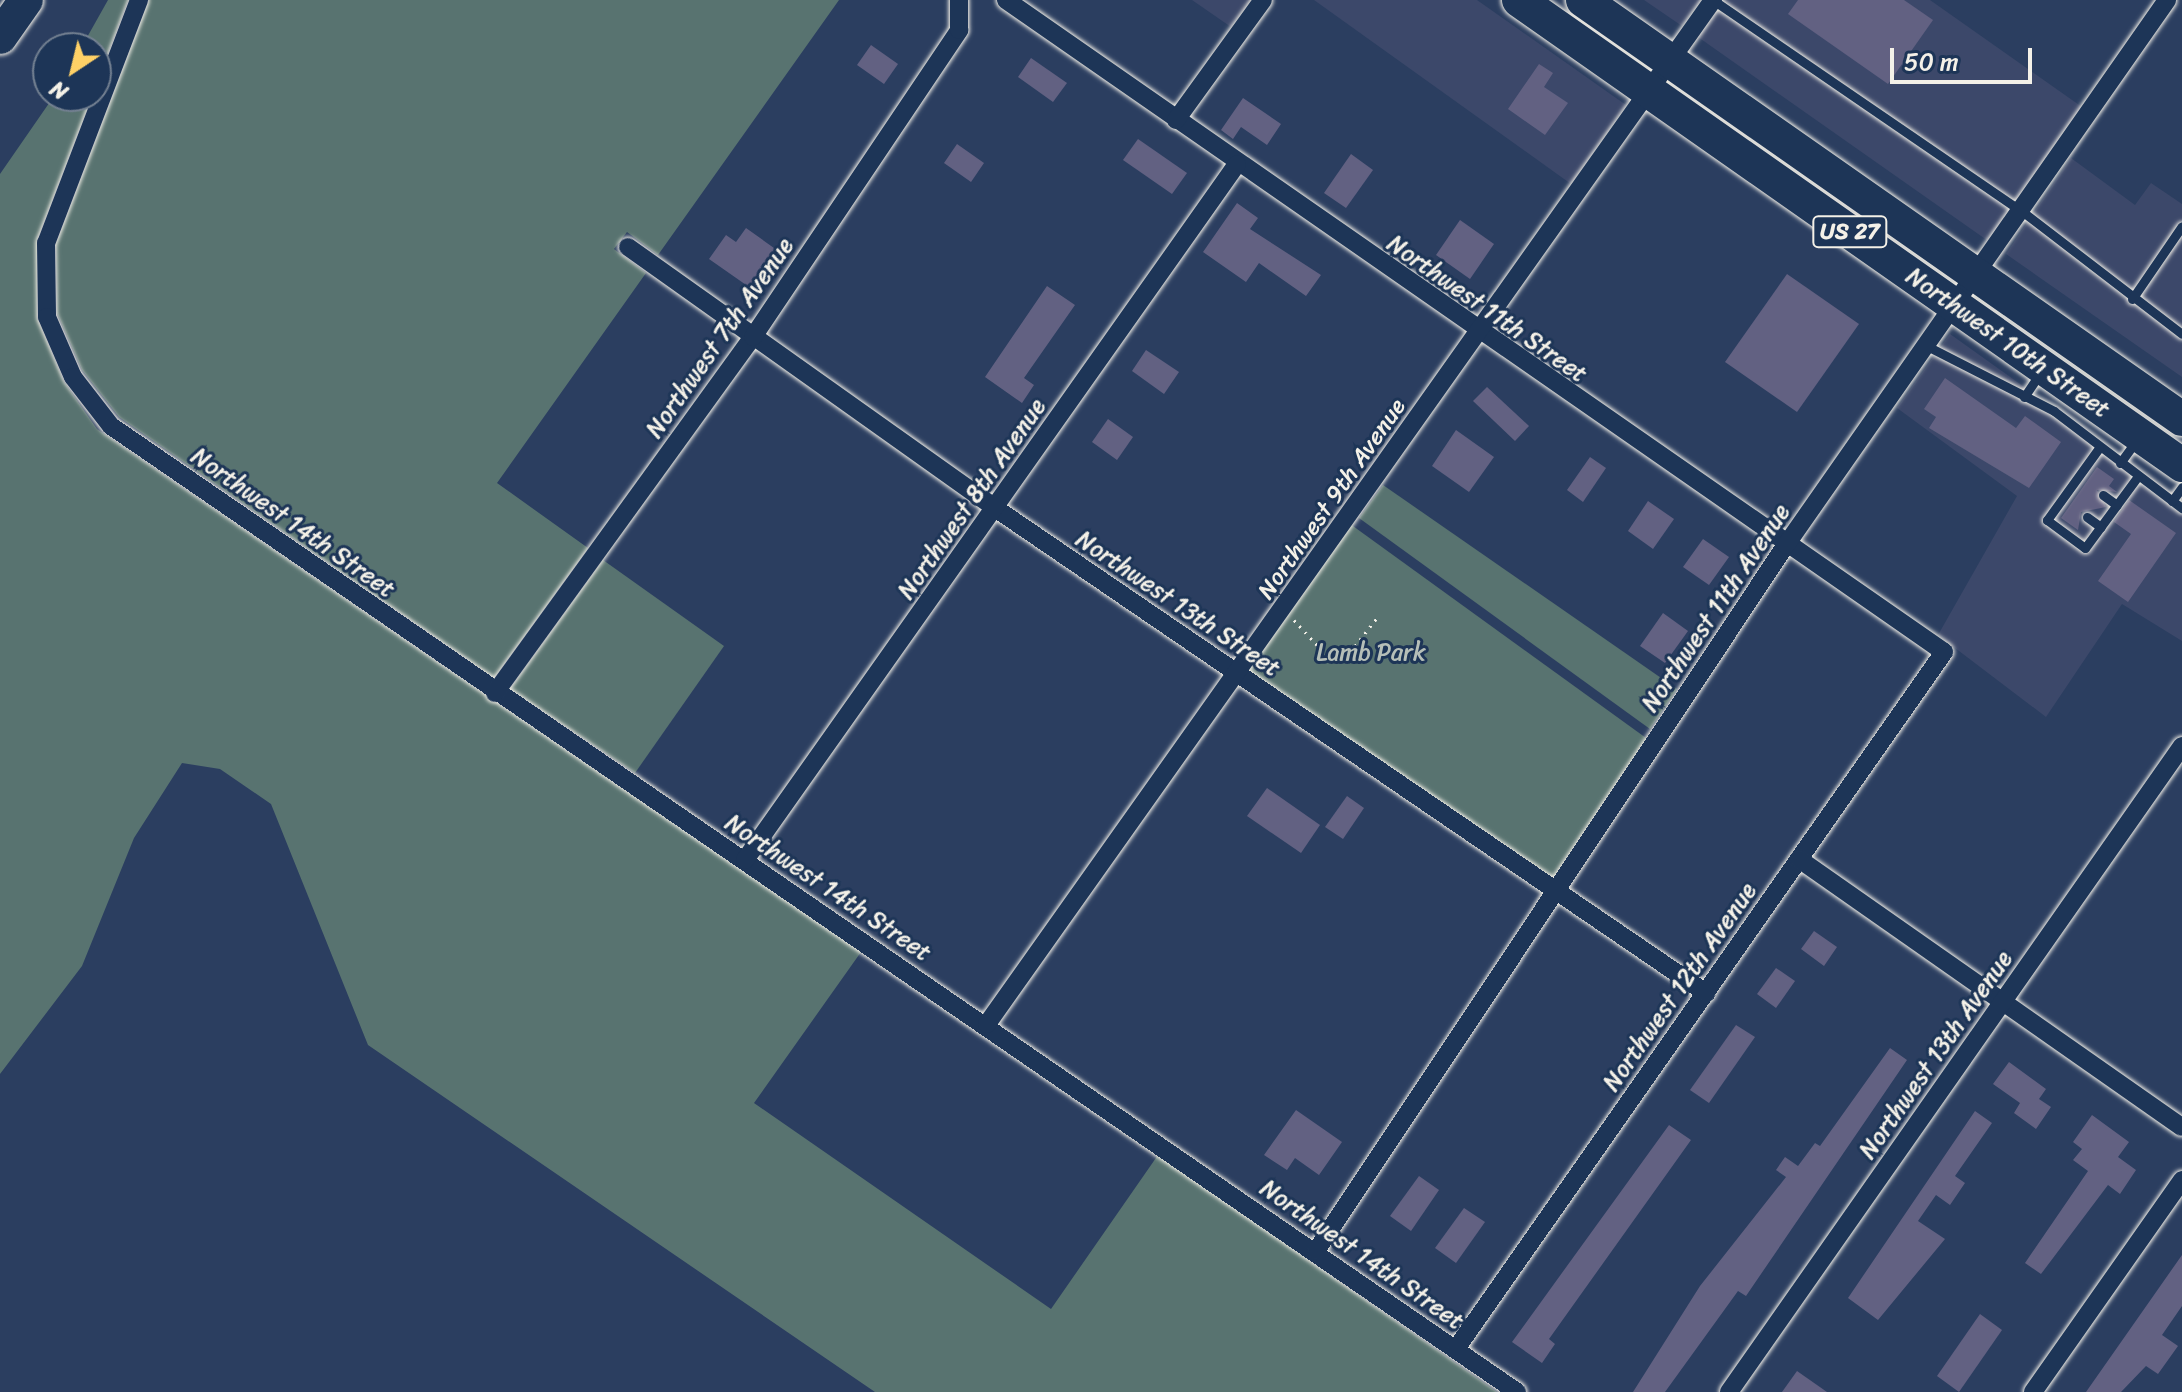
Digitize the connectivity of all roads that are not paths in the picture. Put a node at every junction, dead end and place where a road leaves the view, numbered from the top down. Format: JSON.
{"nodes":[{"id":1,"x":26,"y":0,"type":"edge"},
{"id":2,"x":139,"y":0,"type":"edge"},
{"id":3,"x":959,"y":0,"type":"edge"},
{"id":4,"x":1006,"y":0,"type":"edge"},
{"id":5,"x":1263,"y":0,"type":"edge"},
{"id":6,"x":1519,"y":0,"type":"edge"},
{"id":7,"x":1583,"y":0,"type":"edge"},
{"id":8,"x":1713,"y":0,"type":"edge"},
{"id":9,"x":2167,"y":0,"type":"edge"},
{"id":10,"x":0,"y":37,"type":"edge"},
{"id":11,"x":1669,"y":60,"type":"junction"},
{"id":12,"x":1648,"y":90,"type":"junction"},
{"id":13,"x":1176,"y":120,"type":"junction"},
{"id":14,"x":1237,"y":164,"type":"junction"},
{"id":15,"x":2023,"y":212,"type":"junction"},
{"id":16,"x":2182,"y":226,"type":"edge"},
{"id":17,"x":628,"y":247,"type":"dead end"},
{"id":18,"x":1979,"y":276,"type":"junction"},
{"id":19,"x":2132,"y":299,"type":"junction"},
{"id":20,"x":1958,"y":308,"type":"junction"},
{"id":21,"x":1479,"y":332,"type":"junction"},
{"id":22,"x":2182,"y":334,"type":"edge"},
{"id":23,"x":753,"y":337,"type":"junction"},
{"id":24,"x":1929,"y":347,"type":"junction"},
{"id":25,"x":2044,"y":368,"type":"junction"},
{"id":26,"x":2024,"y":397,"type":"junction"},
{"id":27,"x":2090,"y":419,"type":"junction"},
{"id":28,"x":2182,"y":419,"type":"edge"},
{"id":29,"x":2140,"y":436,"type":"junction"},
{"id":30,"x":2099,"y":448,"type":"junction"},
{"id":31,"x":2120,"y":463,"type":"junction"},
{"id":32,"x":2182,"y":465,"type":"edge"},
{"id":33,"x":2138,"y":476,"type":"junction"},
{"id":34,"x":2182,"y":487,"type":"edge"},
{"id":35,"x":2103,"y":495,"type":"dead end"},
{"id":36,"x":2172,"y":501,"type":"junction"},
{"id":37,"x":2117,"y":505,"type":"junction"},
{"id":38,"x":995,"y":508,"type":"junction"},
{"id":39,"x":2182,"y":508,"type":"edge"},
{"id":40,"x":2087,"y":517,"type":"dead end"},
{"id":41,"x":2101,"y":527,"type":"junction"},
{"id":42,"x":1786,"y":545,"type":"junction"},
{"id":43,"x":1944,"y":652,"type":"joint"},
{"id":44,"x":1237,"y":674,"type":"junction"},
{"id":45,"x":495,"y":693,"type":"junction"},
{"id":46,"x":2182,"y":746,"type":"edge"},
{"id":47,"x":1799,"y":859,"type":"junction"},
{"id":48,"x":745,"y":860,"type":"junction"},
{"id":49,"x":1554,"y":888,"type":"junction"},
{"id":50,"x":1706,"y":993,"type":"junction"},
{"id":51,"x":2003,"y":1002,"type":"junction"},
{"id":52,"x":987,"y":1024,"type":"junction"},
{"id":53,"x":2182,"y":1127,"type":"edge"},
{"id":54,"x":2182,"y":1180,"type":"edge"},
{"id":55,"x":1316,"y":1251,"type":"junction"},
{"id":56,"x":1456,"y":1349,"type":"junction"},
{"id":57,"x":1517,"y":1392,"type":"edge"},
{"id":58,"x":1729,"y":1392,"type":"edge"},
{"id":59,"x":2033,"y":1392,"type":"edge"}],
"edges":[{"from":1,"to":10,"type":"highway"},
{"from":2,"to":45,"type":"street","name":"Northwest 14th Street"},
{"from":3,"to":23,"type":"street","name":"Northwest 7th Avenue"},
{"from":4,"to":13,"type":"street","name":"Northwest 11th Street"},
{"from":5,"to":13,"type":"street"},
{"from":6,"to":12,"type":"highway","name":"Northwest 10th Street","number":"US 27"},
{"from":7,"to":11,"type":"highway","name":"Northwest 10th Street","number":"US 27"},
{"from":8,"to":11,"type":"street","name":"Northwest 9th Avenue"},
{"from":8,"to":15,"type":"lane"},
{"from":9,"to":15,"type":"street","name":"Northwest 11th Avenue"},
{"from":11,"to":12,"type":"street","name":"Northwest 9th Avenue"},
{"from":11,"to":18,"type":"highway","name":"Northwest 10th Street","number":"US 27"},
{"from":12,"to":20,"type":"highway","name":"Northwest 10th Street","number":"US 27"},
{"from":12,"to":21,"type":"street","name":"Northwest 9th Avenue"},
{"from":13,"to":14,"type":"street","name":"Northwest 11th Street"},
{"from":14,"to":21,"type":"street","name":"Northwest 11th Street"},
{"from":14,"to":38,"type":"street","name":"Northwest 8th Avenue"},
{"from":15,"to":18,"type":"street","name":"Northwest 11th Avenue"},
{"from":15,"to":19,"type":"lane"},
{"from":16,"to":19,"type":"lane"},
{"from":17,"to":23,"type":"street","name":"Northwest 13th Street"},
{"from":18,"to":20,"type":"street","name":"Northwest 11th Avenue"},
{"from":18,"to":28,"type":"highway","name":"Northwest 10th Street","number":"US 27"},
{"from":19,"to":22,"type":"lane"},
{"from":20,"to":24,"type":"street","name":"Northwest 11th Avenue"},
{"from":20,"to":25,"type":"highway","name":"Northwest 10th Street","number":"US 27"},
{"from":21,"to":42,"type":"street","name":"Northwest 11th Street"},
{"from":21,"to":44,"type":"street","name":"Northwest 9th Avenue"},
{"from":23,"to":38,"type":"street","name":"Northwest 13th Street"},
{"from":23,"to":45,"type":"street","name":"Northwest 7th Avenue"},
{"from":24,"to":26,"type":"lane"},
{"from":24,"to":42,"type":"street","name":"Northwest 11th Avenue"},
{"from":25,"to":26,"type":"lane"},
{"from":25,"to":27,"type":"highway","name":"Northwest 10th Street","number":"US 27"},
{"from":26,"to":27,"type":"lane"},
{"from":27,"to":29,"type":"highway","name":"Northwest 10th Street","number":"US 27"},
{"from":27,"to":30,"type":"lane"},
{"from":29,"to":31,"type":"lane"},
{"from":29,"to":32,"type":"highway","name":"Northwest 10th Street","number":"US 27"},
{"from":30,"to":31,"type":"lane"},
{"from":30,"to":41,"type":"lane"},
{"from":31,"to":33,"type":"lane"},
{"from":33,"to":36,"type":"lane"},
{"from":33,"to":37,"type":"lane"},
{"from":34,"to":36,"type":"lane"},
{"from":35,"to":37,"type":"lane"},
{"from":36,"to":39,"type":"lane"},
{"from":37,"to":41,"type":"lane"},
{"from":38,"to":44,"type":"street","name":"Northwest 13th Street"},
{"from":38,"to":48,"type":"street","name":"Northwest 8th Avenue"},
{"from":40,"to":41,"type":"lane"},
{"from":42,"to":43,"type":"street","name":"Northwest 11th Street"},
{"from":42,"to":49,"type":"street","name":"Northwest 11th Avenue"},
{"from":43,"to":47,"type":"street","name":"Northwest 12th Avenue"},
{"from":44,"to":49,"type":"street","name":"Northwest 13th Street"},
{"from":44,"to":52,"type":"street","name":"Northwest 9th Avenue"},
{"from":45,"to":48,"type":"street","name":"Northwest 14th Street"},
{"from":46,"to":51,"type":"street","name":"Northwest 13th Avenue"},
{"from":47,"to":50,"type":"street","name":"Northwest 12th Avenue"},
{"from":47,"to":51,"type":"street"},
{"from":48,"to":52,"type":"street","name":"Northwest 14th Street"},
{"from":49,"to":50,"type":"street","name":"Northwest 13th Street"},
{"from":49,"to":55,"type":"street","name":"Northwest 11th Avenue"},
{"from":50,"to":56,"type":"street","name":"Northwest 12th Avenue"},
{"from":51,"to":53,"type":"street"},
{"from":51,"to":58,"type":"street","name":"Northwest 13th Avenue"},
{"from":52,"to":55,"type":"street","name":"Northwest 14th Street"},
{"from":54,"to":59,"type":"street"},
{"from":55,"to":56,"type":"street","name":"Northwest 14th Street"},
{"from":56,"to":57,"type":"street","name":"Northwest 14th Street"}]}
